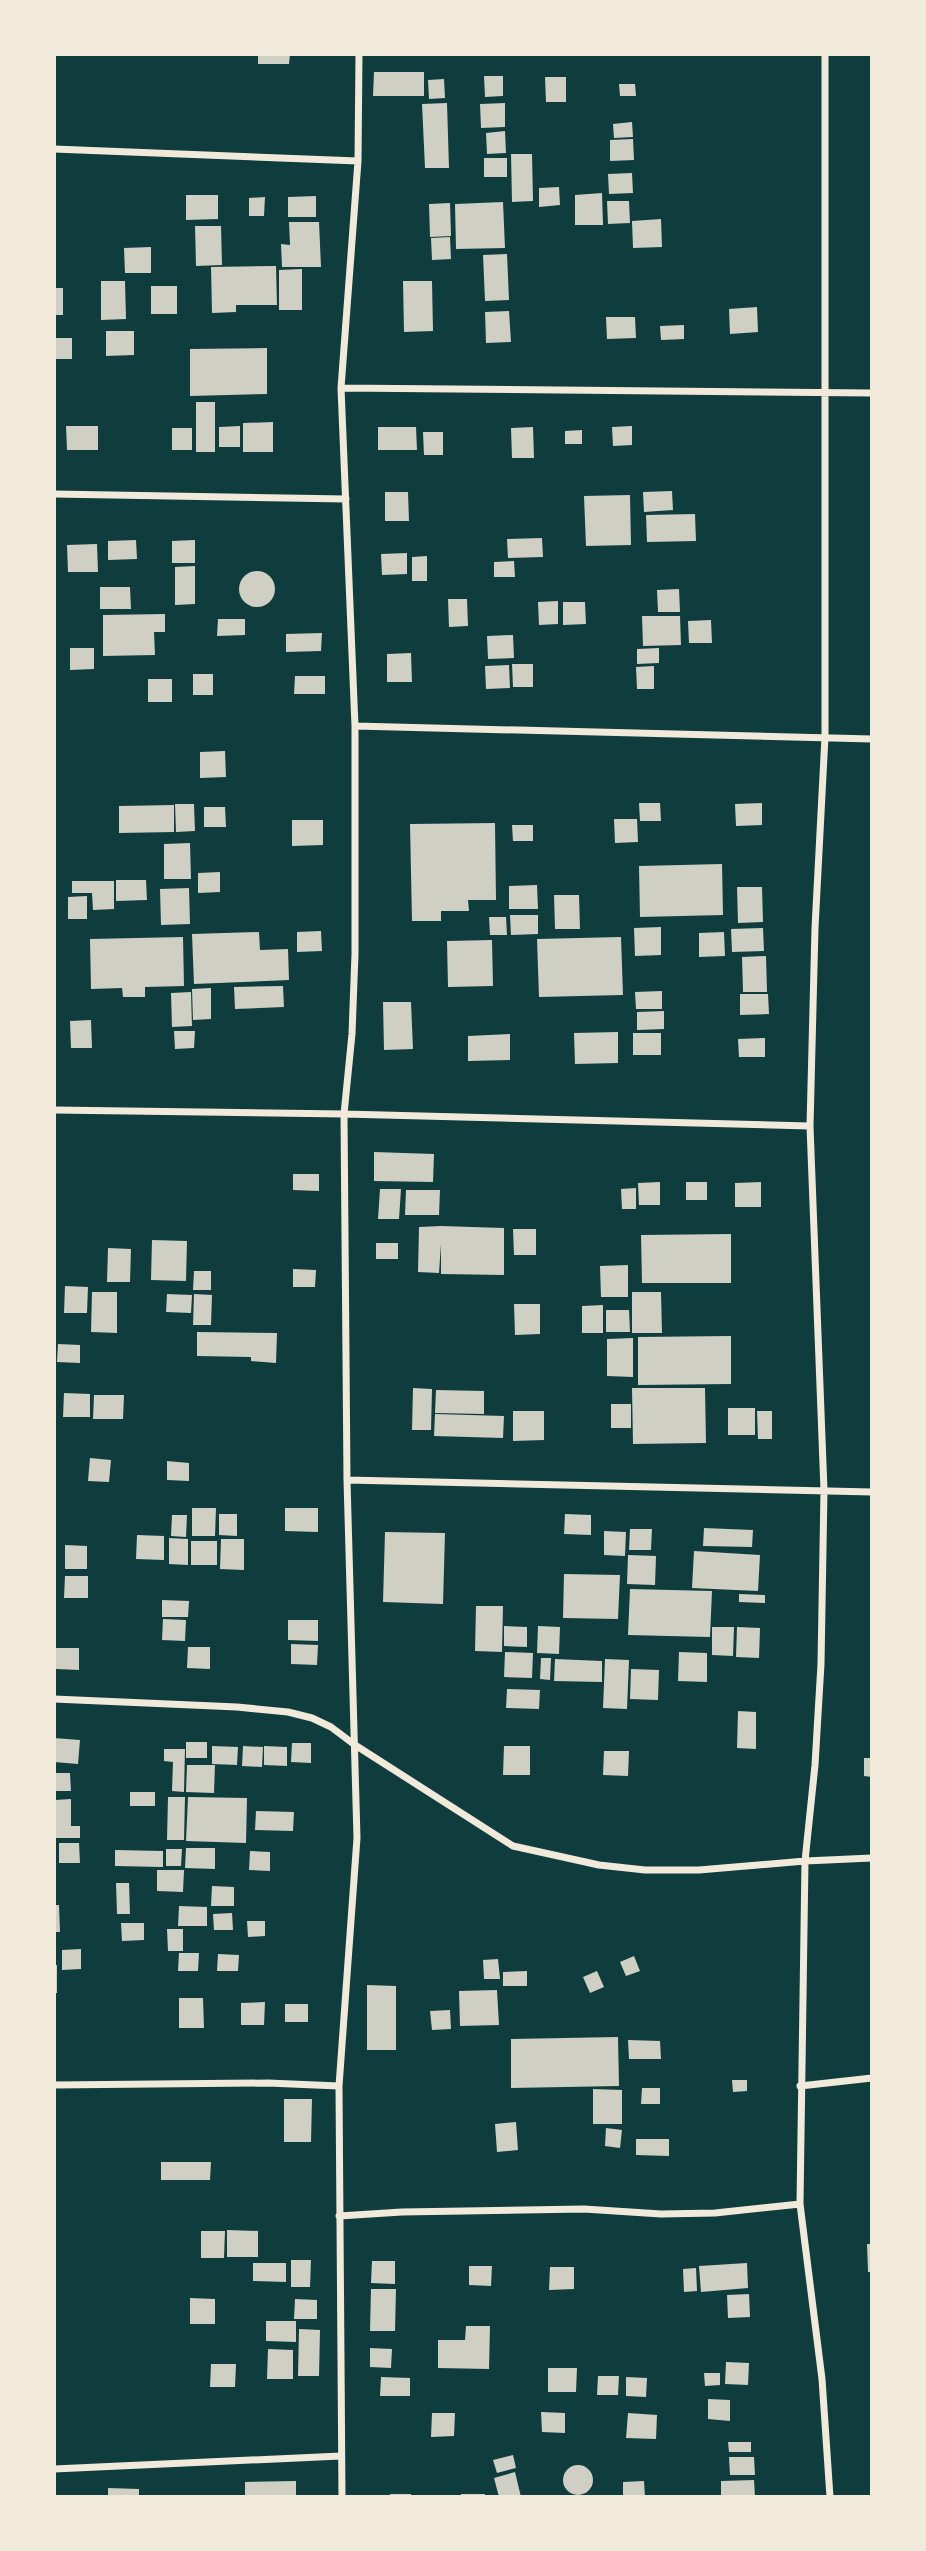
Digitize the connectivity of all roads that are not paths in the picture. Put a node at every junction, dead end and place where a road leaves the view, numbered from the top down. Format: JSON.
{"nodes":[{"id":1,"x":359,"y":54,"type":"edge"},
{"id":2,"x":825,"y":54,"type":"edge"},
{"id":3,"x":54,"y":149,"type":"edge"},
{"id":4,"x":358,"y":161,"type":"junction"},
{"id":5,"x":341,"y":388,"type":"junction"},
{"id":6,"x":825,"y":393,"type":"junction"},
{"id":7,"x":872,"y":393,"type":"edge"},
{"id":8,"x":54,"y":494,"type":"edge"},
{"id":9,"x":346,"y":499,"type":"junction"},
{"id":10,"x":355,"y":726,"type":"junction"},
{"id":11,"x":825,"y":737,"type":"junction"},
{"id":12,"x":872,"y":739,"type":"edge"},
{"id":13,"x":54,"y":1110,"type":"edge"},
{"id":14,"x":344,"y":1114,"type":"junction"},
{"id":15,"x":810,"y":1126,"type":"junction"},
{"id":16,"x":347,"y":1479,"type":"junction"},
{"id":17,"x":824,"y":1490,"type":"junction"},
{"id":18,"x":872,"y":1492,"type":"edge"},
{"id":19,"x":54,"y":1699,"type":"edge"},
{"id":20,"x":355,"y":1745,"type":"junction"},
{"id":21,"x":872,"y":1858,"type":"edge"},
{"id":22,"x":805,"y":1861,"type":"junction"},
{"id":23,"x":872,"y":2078,"type":"edge"},
{"id":24,"x":54,"y":2085,"type":"edge"},
{"id":25,"x":339,"y":2086,"type":"junction"},
{"id":26,"x":800,"y":2086,"type":"junction"},
{"id":27,"x":800,"y":2204,"type":"junction"},
{"id":28,"x":340,"y":2216,"type":"junction"},
{"id":29,"x":341,"y":2456,"type":"junction"},
{"id":30,"x":54,"y":2469,"type":"edge"},
{"id":31,"x":342,"y":2497,"type":"edge"},
{"id":32,"x":830,"y":2497,"type":"edge"}],
"edges":[{"from":1,"to":4,"type":"street"},
{"from":2,"to":6,"type":"street"},
{"from":3,"to":4,"type":"street"},
{"from":4,"to":5,"type":"street"},
{"from":5,"to":6,"type":"street"},
{"from":5,"to":9,"type":"street"},
{"from":6,"to":7,"type":"street"},
{"from":6,"to":11,"type":"street"},
{"from":8,"to":9,"type":"street"},
{"from":9,"to":10,"type":"street"},
{"from":10,"to":11,"type":"street"},
{"from":10,"to":14,"type":"street"},
{"from":11,"to":12,"type":"street"},
{"from":11,"to":15,"type":"street"},
{"from":13,"to":14,"type":"street"},
{"from":14,"to":15,"type":"street"},
{"from":14,"to":16,"type":"street"},
{"from":15,"to":17,"type":"street"},
{"from":16,"to":17,"type":"street"},
{"from":16,"to":20,"type":"street"},
{"from":17,"to":18,"type":"street"},
{"from":17,"to":22,"type":"street"},
{"from":19,"to":20,"type":"street"},
{"from":20,"to":22,"type":"street"},
{"from":20,"to":25,"type":"street"},
{"from":21,"to":22,"type":"street"},
{"from":22,"to":26,"type":"street"},
{"from":23,"to":26,"type":"street"},
{"from":24,"to":25,"type":"street"},
{"from":25,"to":28,"type":"street"},
{"from":26,"to":27,"type":"street"},
{"from":27,"to":28,"type":"street"},
{"from":27,"to":32,"type":"street"},
{"from":28,"to":29,"type":"street"},
{"from":29,"to":30,"type":"street"},
{"from":29,"to":31,"type":"street"}]}
